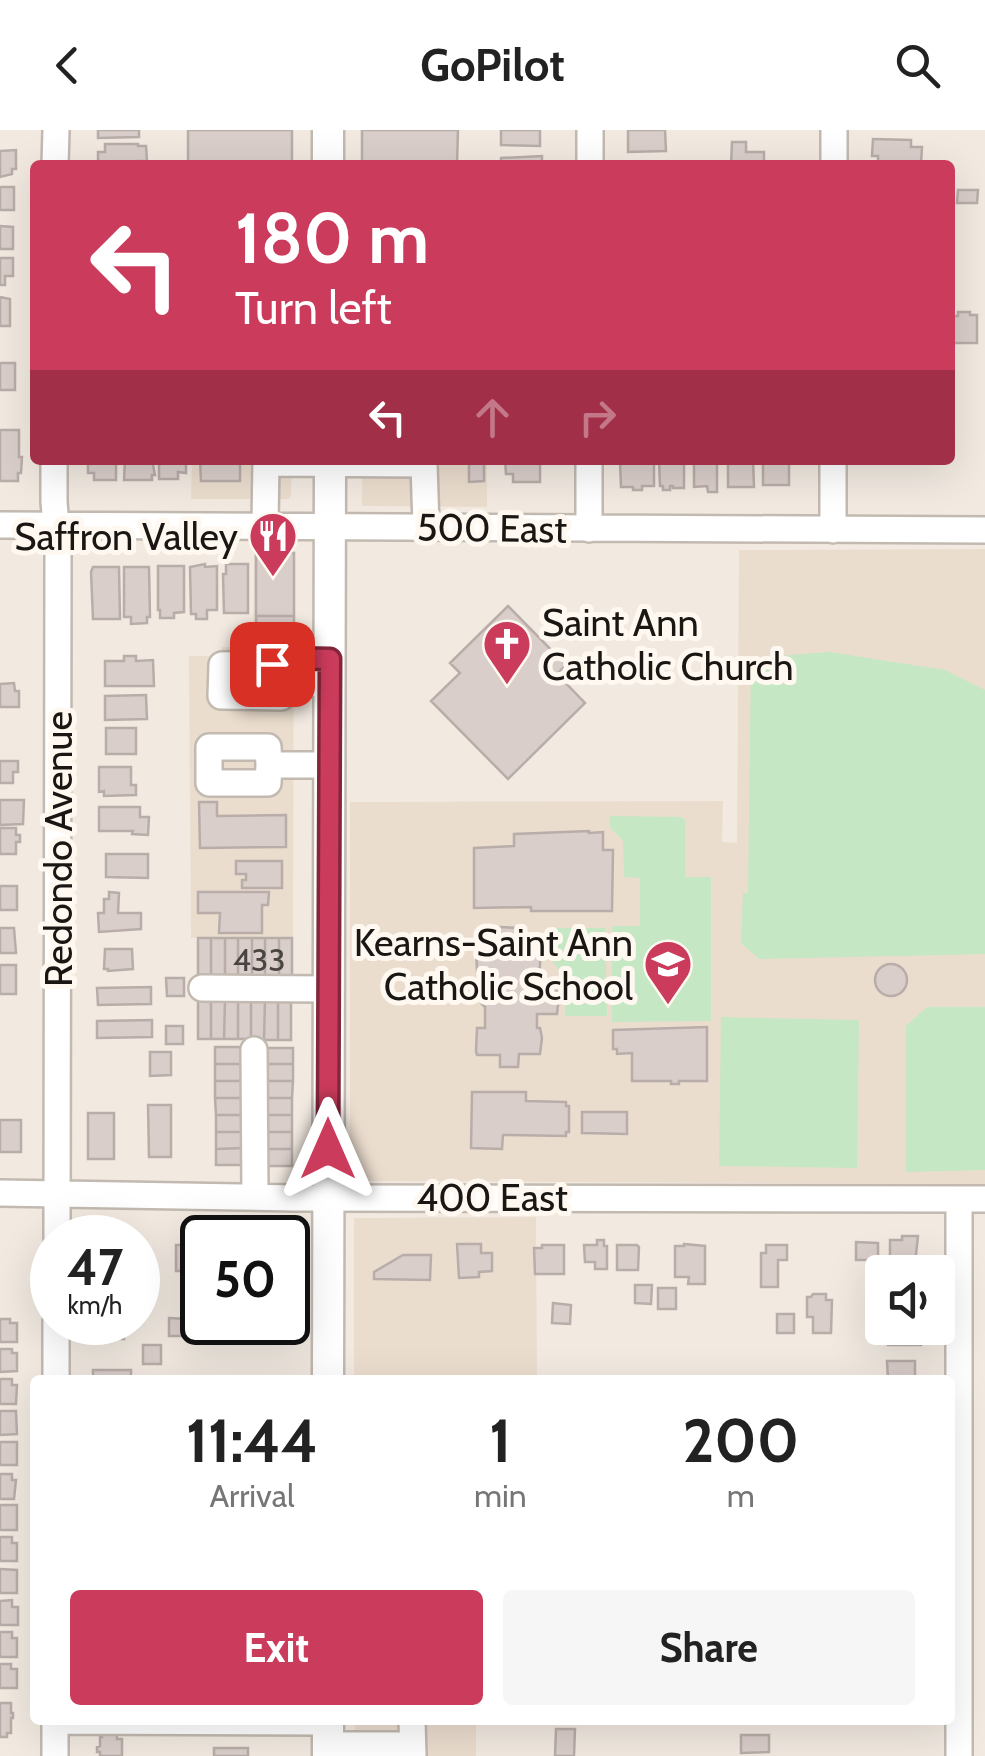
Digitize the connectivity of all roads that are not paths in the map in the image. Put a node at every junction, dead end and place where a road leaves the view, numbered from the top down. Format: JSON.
{"nodes":[{"id":1,"x":56,"y":130,"type":"edge"},
{"id":2,"x":328,"y":130,"type":"edge"},
{"id":3,"x":590,"y":130,"type":"edge"},
{"id":4,"x":834,"y":130,"type":"edge"},
{"id":5,"x":55,"y":160,"type":"edge"},
{"id":6,"x":328,"y":160,"type":"edge"},
{"id":7,"x":590,"y":160,"type":"edge"},
{"id":8,"x":834,"y":160,"type":"edge"},
{"id":9,"x":54,"y":465,"type":"edge"},
{"id":10,"x":266,"y":465,"type":"edge"},
{"id":11,"x":330,"y":465,"type":"edge"},
{"id":12,"x":424,"y":465,"type":"edge"},
{"id":13,"x":589,"y":465,"type":"edge"},
{"id":14,"x":833,"y":465,"type":"edge"},
{"id":15,"x":0,"y":525,"type":"edge"},
{"id":16,"x":55,"y":525,"type":"junction"},
{"id":17,"x":265,"y":525,"type":"junction"},
{"id":18,"x":330,"y":526,"type":"junction"},
{"id":19,"x":426,"y":526,"type":"junction"},
{"id":20,"x":588,"y":529,"type":"junction"},
{"id":21,"x":833,"y":530,"type":"junction"},
{"id":22,"x":985,"y":530,"type":"edge"},
{"id":23,"x":269,"y":764,"type":"dead end"},
{"id":24,"x":329,"y":765,"type":"junction"},
{"id":25,"x":202,"y":988,"type":"dead end"},
{"id":26,"x":328,"y":989,"type":"junction"},
{"id":27,"x":254,"y":1050,"type":"dead end"},
{"id":28,"x":0,"y":1193,"type":"edge"},
{"id":29,"x":57,"y":1193,"type":"junction"},
{"id":30,"x":254,"y":1197,"type":"junction"},
{"id":31,"x":328,"y":1198,"type":"junction"},
{"id":32,"x":972,"y":1199,"type":"edge"},
{"id":33,"x":57,"y":1215,"type":"edge"},
{"id":34,"x":56,"y":1345,"type":"edge"},
{"id":35,"x":56,"y":1375,"type":"edge"},
{"id":36,"x":328,"y":1375,"type":"edge"},
{"id":37,"x":56,"y":1725,"type":"edge"},
{"id":38,"x":141,"y":1725,"type":"edge"},
{"id":39,"x":328,"y":1736,"type":"edge"},
{"id":40,"x":412,"y":1740,"type":"edge"},
{"id":41,"x":55,"y":1756,"type":"edge"},
{"id":42,"x":959,"y":1756,"type":"edge"}],
"edges":[{"from":1,"to":5,"type":"street"},
{"from":2,"to":6,"type":"main road"},
{"from":3,"to":7,"type":"street"},
{"from":4,"to":8,"type":"street"},
{"from":9,"to":16,"type":"street","name":"Redondo Avenue"},
{"from":10,"to":17,"type":"street"},
{"from":11,"to":18,"type":"main road"},
{"from":12,"to":19,"type":"street"},
{"from":13,"to":20,"type":"street"},
{"from":14,"to":21,"type":"street"},
{"from":15,"to":16,"type":"street","name":"500 East"},
{"from":16,"to":17,"type":"street","name":"500 East"},
{"from":16,"to":29,"type":"street","name":"Redondo Avenue"},
{"from":17,"to":18,"type":"street","name":"500 East"},
{"from":18,"to":19,"type":"street","name":"500 East"},
{"from":18,"to":24,"type":"main road"},
{"from":19,"to":20,"type":"street","name":"500 East"},
{"from":20,"to":21,"type":"street","name":"500 East"},
{"from":21,"to":22,"type":"street","name":"500 East"},
{"from":23,"to":24,"type":"street"},
{"from":24,"to":26,"type":"main road"},
{"from":25,"to":26,"type":"street"},
{"from":26,"to":31,"type":"main road"},
{"from":27,"to":30,"type":"street"},
{"from":28,"to":29,"type":"street","name":"400 East"},
{"from":29,"to":30,"type":"street","name":"400 East"},
{"from":29,"to":33,"type":"street","name":"Redondo Avenue"},
{"from":30,"to":31,"type":"street","name":"400 East"},
{"from":31,"to":32,"type":"street","name":"400 East"},
{"from":31,"to":36,"type":"main road"},
{"from":32,"to":42,"type":"street"},
{"from":34,"to":35,"type":"street"},
{"from":37,"to":41,"type":"street"},
{"from":38,"to":39,"type":"street"},
{"from":39,"to":40,"type":"street"}]}
